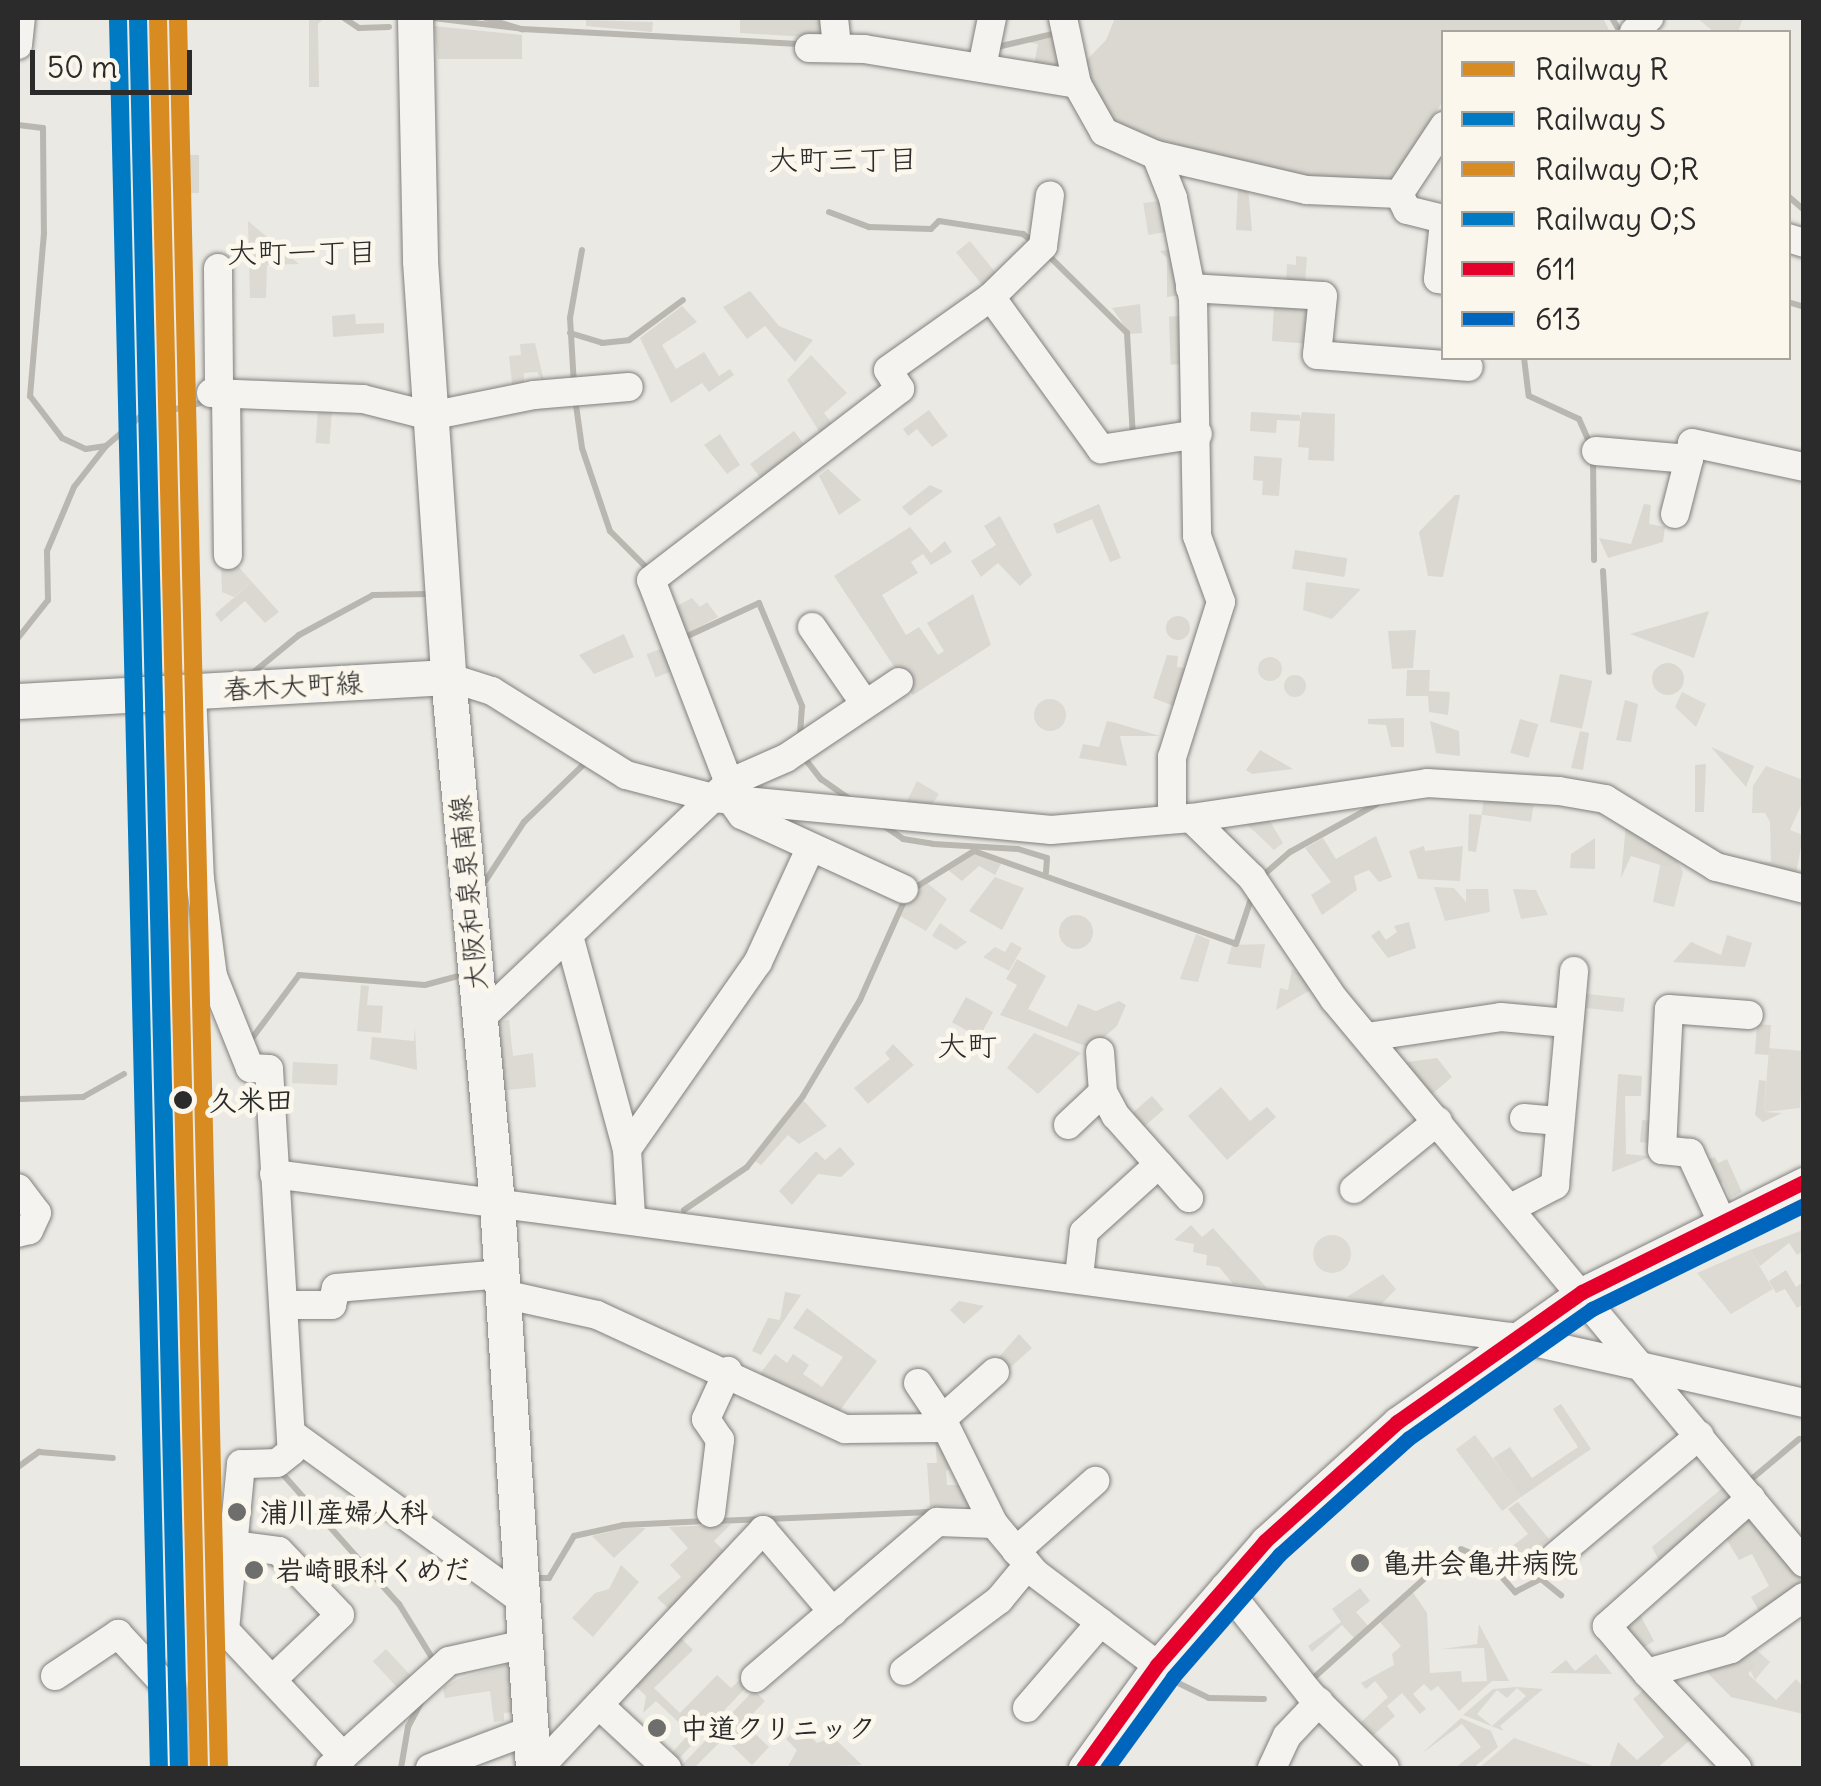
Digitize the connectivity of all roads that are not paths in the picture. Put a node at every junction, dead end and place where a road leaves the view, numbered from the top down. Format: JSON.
{"nodes":[{"id":1,"x":21,"y":18,"type":"edge"},
{"id":2,"x":415,"y":18,"type":"edge"},
{"id":3,"x":834,"y":18,"type":"edge"},
{"id":4,"x":992,"y":18,"type":"edge"},
{"id":5,"x":1063,"y":18,"type":"edge"},
{"id":6,"x":18,"y":45,"type":"edge"},
{"id":7,"x":982,"y":66,"type":"junction"},
{"id":8,"x":1077,"y":84,"type":"junction"},
{"id":9,"x":1441,"y":131,"type":"edge"},
{"id":10,"x":1156,"y":155,"type":"junction"},
{"id":11,"x":1399,"y":194,"type":"junction"},
{"id":12,"x":1050,"y":195,"type":"dead end"},
{"id":13,"x":1441,"y":219,"type":"edge"},
{"id":14,"x":1441,"y":250,"type":"edge"},
{"id":15,"x":218,"y":268,"type":"dead end"},
{"id":16,"x":1441,"y":280,"type":"edge"},
{"id":17,"x":1190,"y":288,"type":"junction"},
{"id":18,"x":991,"y":297,"type":"junction"},
{"id":19,"x":1469,"y":369,"type":"edge"},
{"id":20,"x":618,"y":383,"type":"dead end"},
{"id":21,"x":219,"y":393,"type":"junction"},
{"id":22,"x":430,"y":416,"type":"junction"},
{"id":23,"x":1198,"y":434,"type":"junction"},
{"id":24,"x":1596,"y":451,"type":"dead end"},
{"id":25,"x":1689,"y":459,"type":"junction"},
{"id":26,"x":1804,"y":467,"type":"edge"},
{"id":27,"x":1675,"y":514,"type":"dead end"},
{"id":28,"x":228,"y":555,"type":"dead end"},
{"id":29,"x":812,"y":627,"type":"dead end"},
{"id":30,"x":448,"y":677,"type":"junction"},
{"id":31,"x":899,"y":682,"type":"dead end"},
{"id":32,"x":192,"y":691,"type":"junction"},
{"id":33,"x":18,"y":701,"type":"edge"},
{"id":34,"x":865,"y":704,"type":"junction"},
{"id":35,"x":724,"y":794,"type":"junction"},
{"id":36,"x":1181,"y":818,"type":"junction"},
{"id":37,"x":810,"y":849,"type":"junction"},
{"id":38,"x":904,"y":889,"type":"dead end"},
{"id":39,"x":1804,"y":889,"type":"edge"},
{"id":40,"x":569,"y":936,"type":"junction"},
{"id":41,"x":1574,"y":972,"type":"dead end"},
{"id":42,"x":1749,"y":1014,"type":"dead end"},
{"id":43,"x":480,"y":1019,"type":"junction"},
{"id":44,"x":1567,"y":1023,"type":"junction"},
{"id":45,"x":1366,"y":1037,"type":"junction"},
{"id":46,"x":1100,"y":1052,"type":"dead end"},
{"id":47,"x":1104,"y":1092,"type":"junction"},
{"id":48,"x":1524,"y":1118,"type":"dead end"},
{"id":49,"x":1438,"y":1121,"type":"junction"},
{"id":50,"x":1560,"y":1121,"type":"junction"},
{"id":51,"x":1068,"y":1125,"type":"dead end"},
{"id":52,"x":627,"y":1149,"type":"junction"},
{"id":53,"x":1159,"y":1164,"type":"junction"},
{"id":54,"x":274,"y":1174,"type":"junction"},
{"id":55,"x":1804,"y":1182,"type":"edge"},
{"id":56,"x":18,"y":1188,"type":"edge"},
{"id":57,"x":1354,"y":1188,"type":"dead end"},
{"id":58,"x":1189,"y":1198,"type":"dead end"},
{"id":59,"x":497,"y":1202,"type":"junction"},
{"id":60,"x":1511,"y":1208,"type":"junction"},
{"id":61,"x":631,"y":1217,"type":"junction"},
{"id":62,"x":1722,"y":1220,"type":"junction"},
{"id":63,"x":18,"y":1233,"type":"edge"},
{"id":64,"x":1079,"y":1278,"type":"junction"},
{"id":65,"x":502,"y":1284,"type":"junction"},
{"id":66,"x":1582,"y":1292,"type":"junction"},
{"id":67,"x":286,"y":1306,"type":"junction"},
{"id":68,"x":1511,"y":1337,"type":"junction"},
{"id":69,"x":1645,"y":1366,"type":"junction"},
{"id":70,"x":728,"y":1372,"type":"junction"},
{"id":71,"x":995,"y":1372,"type":"dead end"},
{"id":72,"x":918,"y":1383,"type":"dead end"},
{"id":73,"x":1804,"y":1403,"type":"edge"},
{"id":74,"x":944,"y":1424,"type":"junction"},
{"id":75,"x":291,"y":1433,"type":"junction"},
{"id":76,"x":1700,"y":1435,"type":"junction"},
{"id":77,"x":1096,"y":1481,"type":"dead end"},
{"id":78,"x":1751,"y":1498,"type":"junction"},
{"id":79,"x":710,"y":1513,"type":"dead end"},
{"id":80,"x":994,"y":1524,"type":"junction"},
{"id":81,"x":233,"y":1545,"type":"junction"},
{"id":82,"x":1022,"y":1558,"type":"junction"},
{"id":83,"x":1555,"y":1558,"type":"dead end"},
{"id":84,"x":1804,"y":1563,"type":"edge"},
{"id":85,"x":1225,"y":1588,"type":"junction"},
{"id":86,"x":1804,"y":1597,"type":"edge"},
{"id":87,"x":522,"y":1600,"type":"junction"},
{"id":88,"x":833,"y":1612,"type":"junction"},
{"id":89,"x":1101,"y":1622,"type":"junction"},
{"id":90,"x":525,"y":1644,"type":"junction"},
{"id":91,"x":1158,"y":1665,"type":"junction"},
{"id":92,"x":904,"y":1672,"type":"dead end"},
{"id":93,"x":1647,"y":1673,"type":"junction"},
{"id":94,"x":55,"y":1676,"type":"dead end"},
{"id":95,"x":755,"y":1678,"type":"dead end"},
{"id":96,"x":272,"y":1680,"type":"junction"},
{"id":97,"x":1319,"y":1702,"type":"junction"},
{"id":98,"x":599,"y":1705,"type":"junction"},
{"id":99,"x":1026,"y":1708,"type":"dead end"},
{"id":100,"x":531,"y":1730,"type":"junction"},
{"id":101,"x":337,"y":1762,"type":"edge"},
{"id":102,"x":172,"y":1768,"type":"edge"},
{"id":103,"x":430,"y":1768,"type":"edge"},
{"id":104,"x":536,"y":1768,"type":"edge"},
{"id":105,"x":666,"y":1768,"type":"edge"},
{"id":106,"x":1084,"y":1768,"type":"edge"},
{"id":107,"x":1272,"y":1768,"type":"edge"},
{"id":108,"x":1385,"y":1768,"type":"edge"},
{"id":109,"x":1736,"y":1768,"type":"edge"}],
"edges":[{"from":1,"to":6,"type":"street"},
{"from":2,"to":22,"type":"main road","name":"大阪和泉泉南線"},
{"from":3,"to":7,"type":"street"},
{"from":4,"to":7,"type":"street"},
{"from":5,"to":8,"type":"street"},
{"from":7,"to":8,"type":"street"},
{"from":8,"to":10,"type":"street"},
{"from":9,"to":11,"type":"street"},
{"from":10,"to":11,"type":"street"},
{"from":10,"to":17,"type":"street"},
{"from":11,"to":13,"type":"street"},
{"from":12,"to":18,"type":"street"},
{"from":14,"to":16,"type":"street"},
{"from":15,"to":21,"type":"street"},
{"from":17,"to":19,"type":"street"},
{"from":17,"to":23,"type":"street"},
{"from":18,"to":23,"type":"street"},
{"from":18,"to":35,"type":"street"},
{"from":20,"to":22,"type":"street"},
{"from":21,"to":22,"type":"street"},
{"from":21,"to":28,"type":"street"},
{"from":22,"to":30,"type":"main road","name":"大阪和泉泉南線"},
{"from":23,"to":36,"type":"street"},
{"from":24,"to":25,"type":"street"},
{"from":25,"to":26,"type":"street"},
{"from":25,"to":27,"type":"street"},
{"from":29,"to":34,"type":"street"},
{"from":30,"to":32,"type":"main road","name":"春木大町線"},
{"from":30,"to":35,"type":"street"},
{"from":30,"to":43,"type":"main road","name":"大阪和泉泉南線"},
{"from":31,"to":34,"type":"street"},
{"from":32,"to":33,"type":"main road","name":"春木大町線"},
{"from":32,"to":54,"type":"street"},
{"from":34,"to":35,"type":"street"},
{"from":35,"to":36,"type":"street"},
{"from":35,"to":37,"type":"street"},
{"from":35,"to":40,"type":"street"},
{"from":36,"to":39,"type":"street"},
{"from":36,"to":45,"type":"street"},
{"from":37,"to":38,"type":"street"},
{"from":37,"to":52,"type":"street"},
{"from":40,"to":43,"type":"street"},
{"from":40,"to":52,"type":"street"},
{"from":41,"to":44,"type":"street"},
{"from":42,"to":62,"type":"street"},
{"from":43,"to":59,"type":"main road","name":"大阪和泉泉南線"},
{"from":44,"to":45,"type":"street"},
{"from":44,"to":50,"type":"street"},
{"from":45,"to":49,"type":"street"},
{"from":46,"to":47,"type":"street"},
{"from":47,"to":51,"type":"street"},
{"from":47,"to":53,"type":"street"},
{"from":48,"to":50,"type":"street"},
{"from":49,"to":57,"type":"street"},
{"from":49,"to":60,"type":"street"},
{"from":50,"to":60,"type":"street"},
{"from":52,"to":61,"type":"street"},
{"from":53,"to":58,"type":"street"},
{"from":53,"to":64,"type":"street"},
{"from":54,"to":59,"type":"street"},
{"from":54,"to":67,"type":"street"},
{"from":55,"to":62,"type":"street"},
{"from":56,"to":63,"type":"street"},
{"from":59,"to":61,"type":"street"},
{"from":59,"to":65,"type":"main road","name":"大阪和泉泉南線"},
{"from":60,"to":66,"type":"street"},
{"from":61,"to":64,"type":"street"},
{"from":62,"to":66,"type":"street"},
{"from":64,"to":68,"type":"street"},
{"from":65,"to":67,"type":"street"},
{"from":65,"to":70,"type":"street"},
{"from":65,"to":87,"type":"main road","name":"大阪和泉泉南線"},
{"from":66,"to":68,"type":"street"},
{"from":66,"to":69,"type":"street"},
{"from":67,"to":75,"type":"street"},
{"from":68,"to":69,"type":"street"},
{"from":68,"to":85,"type":"street"},
{"from":69,"to":73,"type":"street"},
{"from":69,"to":76,"type":"street"},
{"from":70,"to":74,"type":"street"},
{"from":70,"to":79,"type":"street"},
{"from":71,"to":74,"type":"street"},
{"from":72,"to":74,"type":"street"},
{"from":74,"to":80,"type":"street"},
{"from":75,"to":81,"type":"street"},
{"from":75,"to":87,"type":"street"},
{"from":76,"to":78,"type":"street"},
{"from":76,"to":83,"type":"street"},
{"from":77,"to":82,"type":"street"},
{"from":78,"to":84,"type":"street"},
{"from":78,"to":93,"type":"street"},
{"from":80,"to":82,"type":"street"},
{"from":80,"to":88,"type":"street"},
{"from":81,"to":96,"type":"street"},
{"from":81,"to":96,"type":"street"},
{"from":82,"to":89,"type":"street"},
{"from":82,"to":92,"type":"street"},
{"from":85,"to":91,"type":"street"},
{"from":85,"to":97,"type":"street"},
{"from":86,"to":93,"type":"street"},
{"from":87,"to":90,"type":"main road","name":"大阪和泉泉南線"},
{"from":88,"to":95,"type":"street"},
{"from":88,"to":98,"type":"street"},
{"from":89,"to":91,"type":"street"},
{"from":89,"to":99,"type":"street"},
{"from":90,"to":100,"type":"main road","name":"大阪和泉泉南線"},
{"from":90,"to":101,"type":"street"},
{"from":91,"to":106,"type":"street"},
{"from":93,"to":109,"type":"street"},
{"from":94,"to":102,"type":"street"},
{"from":96,"to":101,"type":"street"},
{"from":97,"to":107,"type":"street"},
{"from":97,"to":108,"type":"street"},
{"from":98,"to":104,"type":"street"},
{"from":98,"to":105,"type":"street"},
{"from":100,"to":103,"type":"street"},
{"from":100,"to":104,"type":"main road","name":"大阪和泉泉南線"}]}
